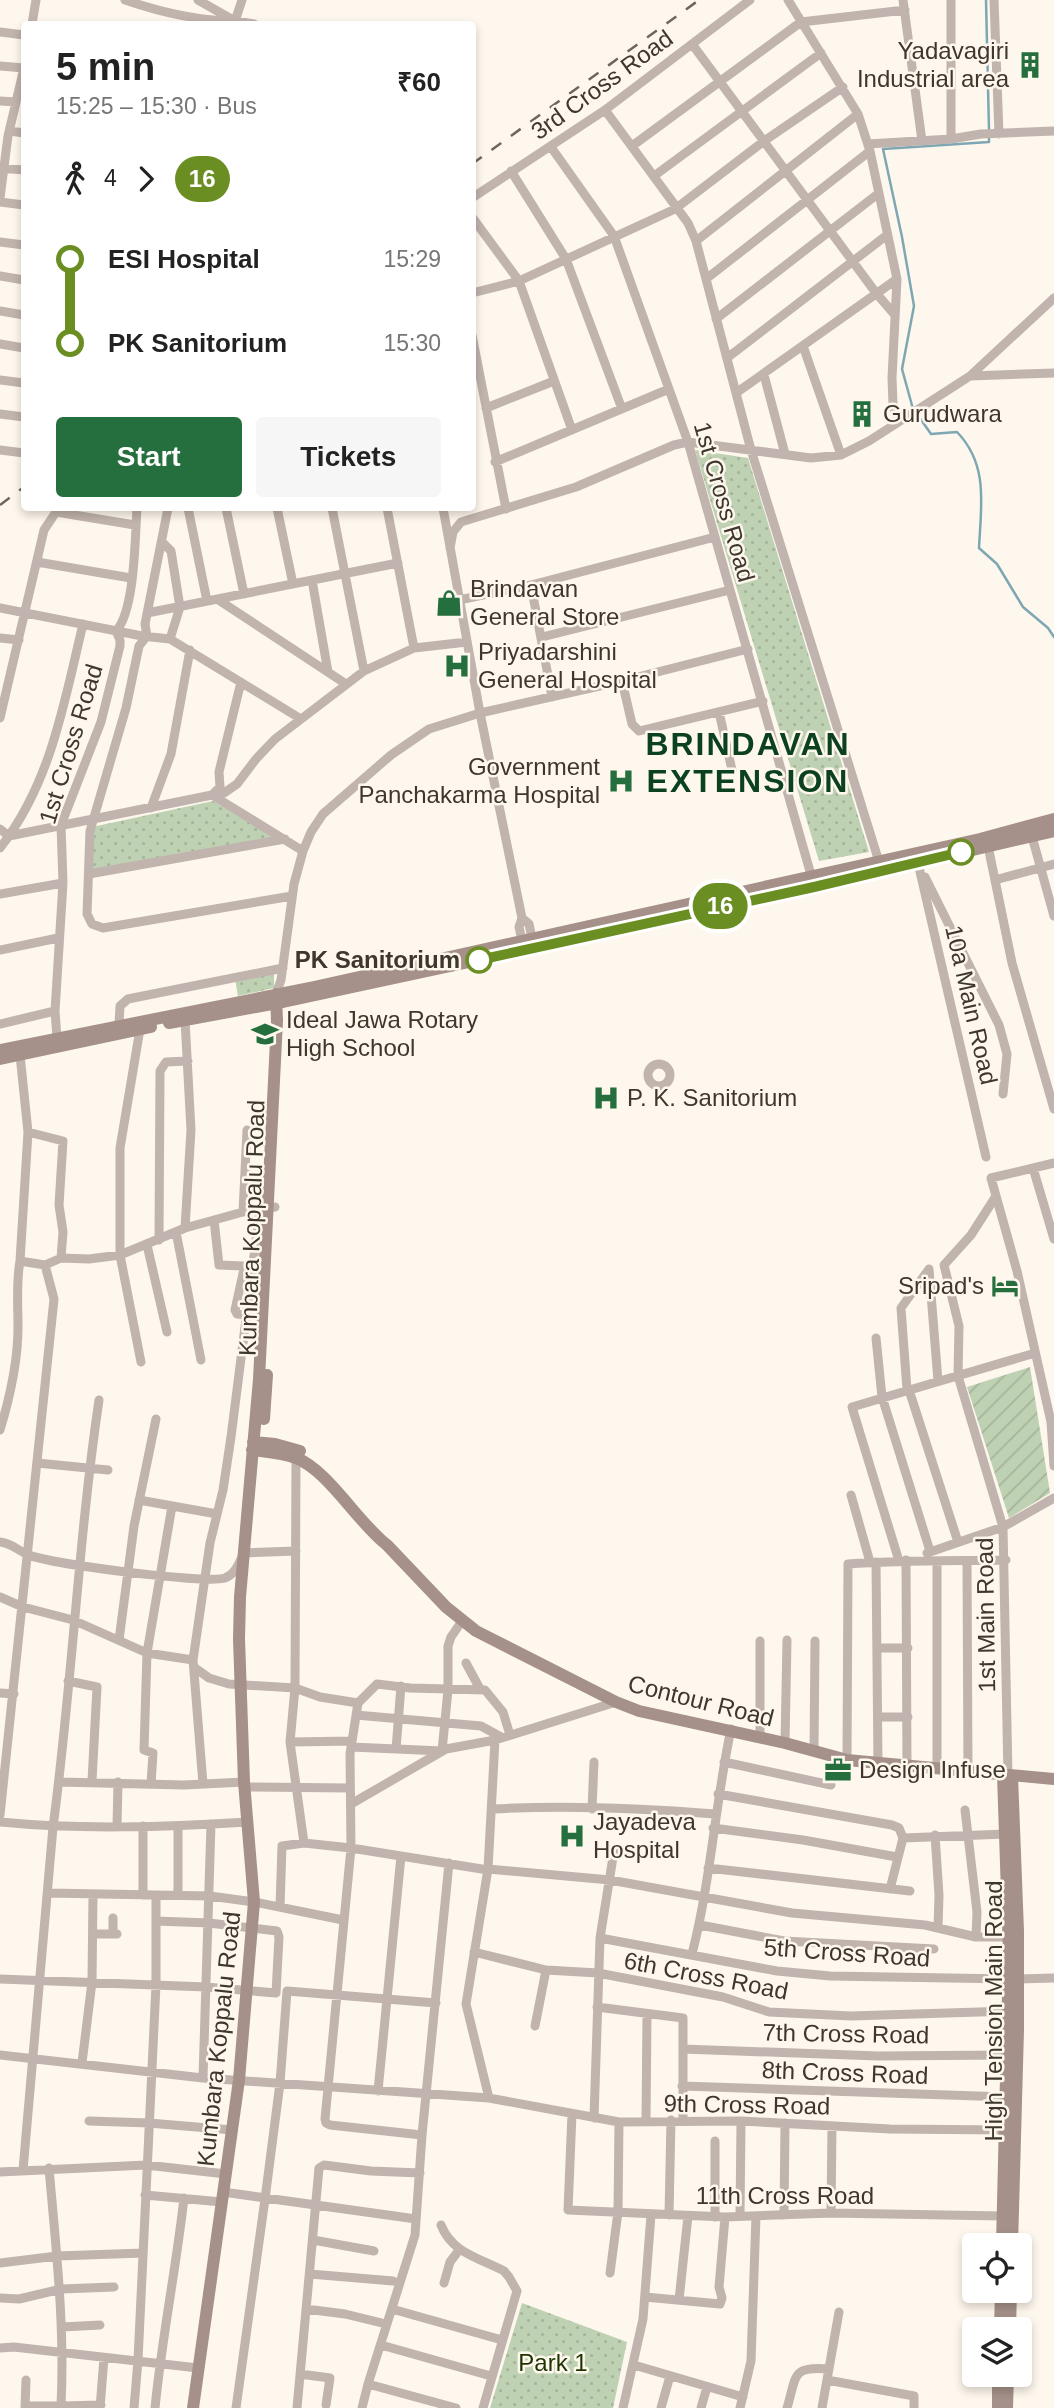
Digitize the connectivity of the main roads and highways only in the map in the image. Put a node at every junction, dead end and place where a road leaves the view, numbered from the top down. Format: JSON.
{"nodes":[{"id":1,"x":1054,"y":819,"type":"edge"},
{"id":2,"x":1030,"y":831,"type":"junction"},
{"id":3,"x":1054,"y":831,"type":"edge"},
{"id":4,"x":881,"y":866,"type":"junction"},
{"id":5,"x":280,"y":994,"type":"junction"},
{"id":6,"x":0,"y":1050,"type":"edge"},
{"id":7,"x":0,"y":1059,"type":"edge"},
{"id":8,"x":256,"y":1450,"type":"junction"},
{"id":9,"x":387,"y":1545,"type":"junction"},
{"id":10,"x":1008,"y":1776,"type":"junction"},
{"id":11,"x":1054,"y":1779,"type":"edge"},
{"id":12,"x":1013,"y":1937,"type":"junction"},
{"id":13,"x":1014,"y":2011,"type":"junction"},
{"id":14,"x":1002,"y":2233,"type":"edge"},
{"id":15,"x":1012,"y":2233,"type":"edge"},
{"id":16,"x":998,"y":2387,"type":"edge"},
{"id":17,"x":1008,"y":2387,"type":"edge"},
{"id":18,"x":193,"y":2408,"type":"edge"},
{"id":19,"x":998,"y":2408,"type":"edge"},
{"id":20,"x":1007,"y":2408,"type":"edge"}],
"edges":[{"from":1,"to":2,"type":"main road"},
{"from":2,"to":3,"type":"main road"},
{"from":2,"to":4,"type":"main road"},
{"from":2,"to":4,"type":"main road"},
{"from":4,"to":5,"type":"main road"},
{"from":5,"to":6,"type":"main road"},
{"from":5,"to":7,"type":"main road"},
{"from":5,"to":8,"type":"main road","name":"Kumbara Koppalu Road"},
{"from":8,"to":9,"type":"main road","name":"Contour Road"},
{"from":8,"to":9,"type":"main road","name":"Contour Road"},
{"from":8,"to":18,"type":"main road","name":"Kumbara Koppalu Road"},
{"from":9,"to":10,"type":"main road","name":"Contour Road"},
{"from":10,"to":11,"type":"main road","name":"Contour Road"},
{"from":10,"to":12,"type":"main road","name":"High Tension Main Road"},
{"from":10,"to":12,"type":"main road"},
{"from":12,"to":13,"type":"main road","name":"High Tension Main Road"},
{"from":13,"to":14,"type":"main road"},
{"from":13,"to":15,"type":"main road","name":"High Tension Main Road"},
{"from":16,"to":19,"type":"main road"},
{"from":17,"to":20,"type":"main road"}]}
